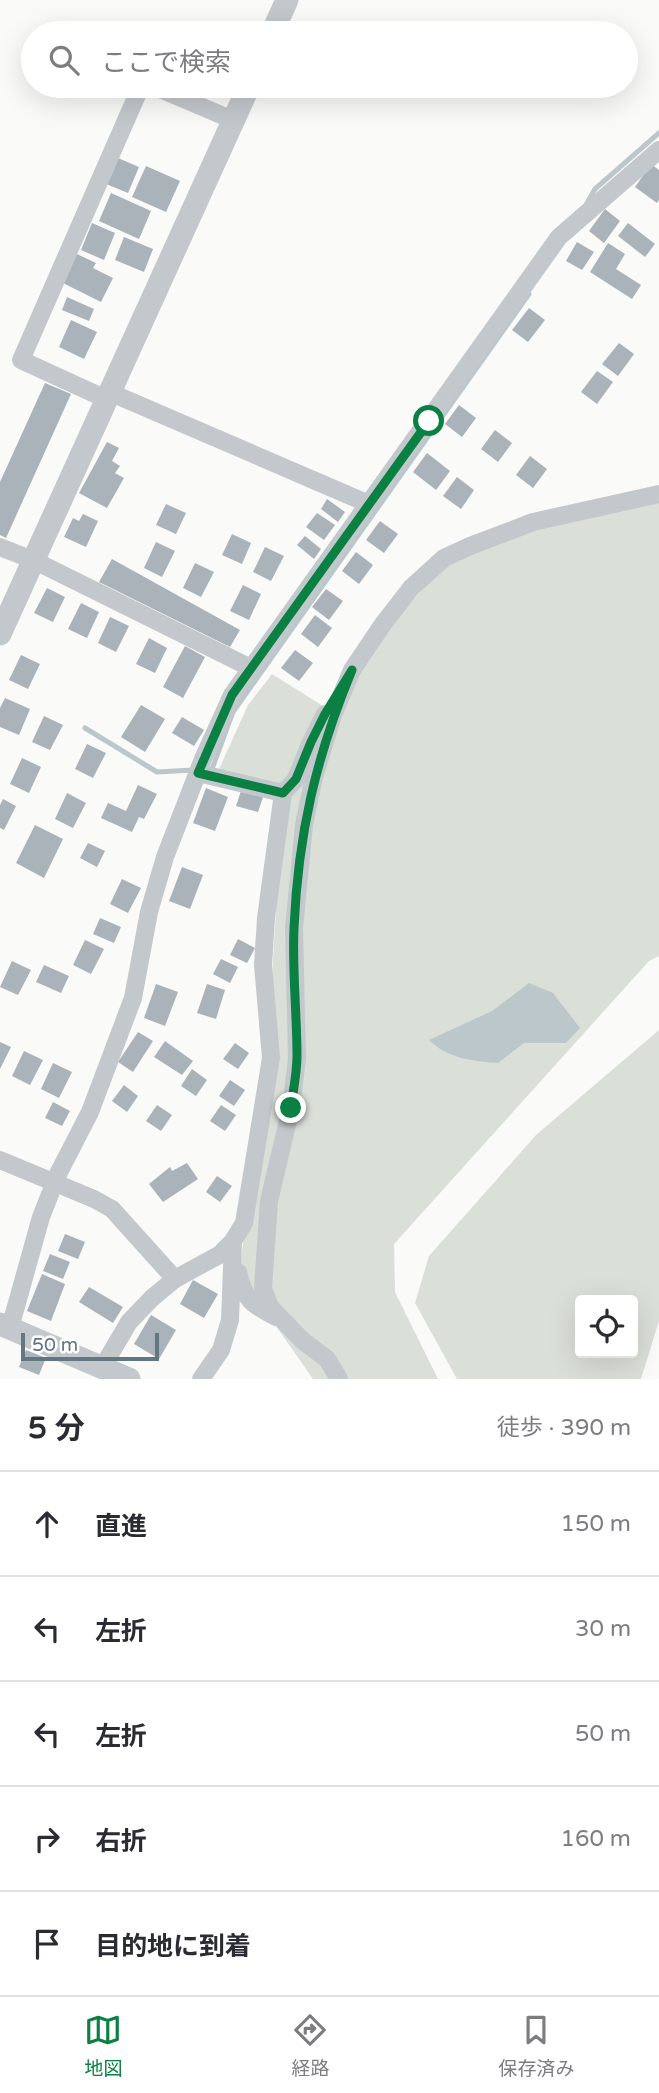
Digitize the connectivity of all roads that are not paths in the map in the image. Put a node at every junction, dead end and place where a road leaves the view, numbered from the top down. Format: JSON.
{"nodes":[{"id":1,"x":287,"y":0,"type":"edge"},
{"id":2,"x":277,"y":21,"type":"edge"},
{"id":3,"x":136,"y":98,"type":"edge"},
{"id":4,"x":181,"y":98,"type":"edge"},
{"id":5,"x":243,"y":98,"type":"edge"},
{"id":6,"x":233,"y":120,"type":"junction"},
{"id":7,"x":659,"y":150,"type":"edge"},
{"id":8,"x":108,"y":396,"type":"junction"},
{"id":9,"x":659,"y":494,"type":"edge"},
{"id":10,"x":369,"y":504,"type":"junction"},
{"id":11,"x":0,"y":547,"type":"edge"},
{"id":12,"x":33,"y":561,"type":"junction"},
{"id":13,"x":0,"y":634,"type":"edge"},
{"id":14,"x":251,"y":668,"type":"junction"},
{"id":15,"x":352,"y":670,"type":"junction"},
{"id":16,"x":198,"y":773,"type":"junction"},
{"id":17,"x":283,"y":793,"type":"junction"},
{"id":18,"x":0,"y":1160,"type":"edge"},
{"id":19,"x":54,"y":1183,"type":"junction"},
{"id":20,"x":233,"y":1241,"type":"junction"},
{"id":21,"x":175,"y":1279,"type":"junction"},
{"id":22,"x":284,"y":1322,"type":"junction"},
{"id":23,"x":3,"y":1328,"type":"edge"},
{"id":24,"x":102,"y":1368,"type":"junction"},
{"id":25,"x":129,"y":1379,"type":"edge"},
{"id":26,"x":201,"y":1379,"type":"edge"},
{"id":27,"x":340,"y":1379,"type":"edge"}],
"edges":[{"from":1,"to":2,"type":"street"},
{"from":3,"to":8,"type":"street"},
{"from":4,"to":6,"type":"street"},
{"from":5,"to":6,"type":"street"},
{"from":6,"to":8,"type":"street"},
{"from":7,"to":10,"type":"street"},
{"from":8,"to":10,"type":"street"},
{"from":8,"to":12,"type":"street"},
{"from":9,"to":15,"type":"street"},
{"from":10,"to":14,"type":"street"},
{"from":11,"to":12,"type":"street"},
{"from":12,"to":13,"type":"street"},
{"from":12,"to":14,"type":"street"},
{"from":14,"to":16,"type":"street"},
{"from":15,"to":17,"type":"street"},
{"from":15,"to":22,"type":"street"},
{"from":16,"to":17,"type":"street"},
{"from":16,"to":19,"type":"street"},
{"from":17,"to":20,"type":"street"},
{"from":18,"to":19,"type":"street"},
{"from":19,"to":21,"type":"street"},
{"from":19,"to":23,"type":"street"},
{"from":20,"to":21,"type":"street"},
{"from":20,"to":22,"type":"street"},
{"from":20,"to":26,"type":"street"},
{"from":21,"to":24,"type":"street"},
{"from":22,"to":27,"type":"street"},
{"from":23,"to":24,"type":"street"},
{"from":24,"to":25,"type":"street"}]}
